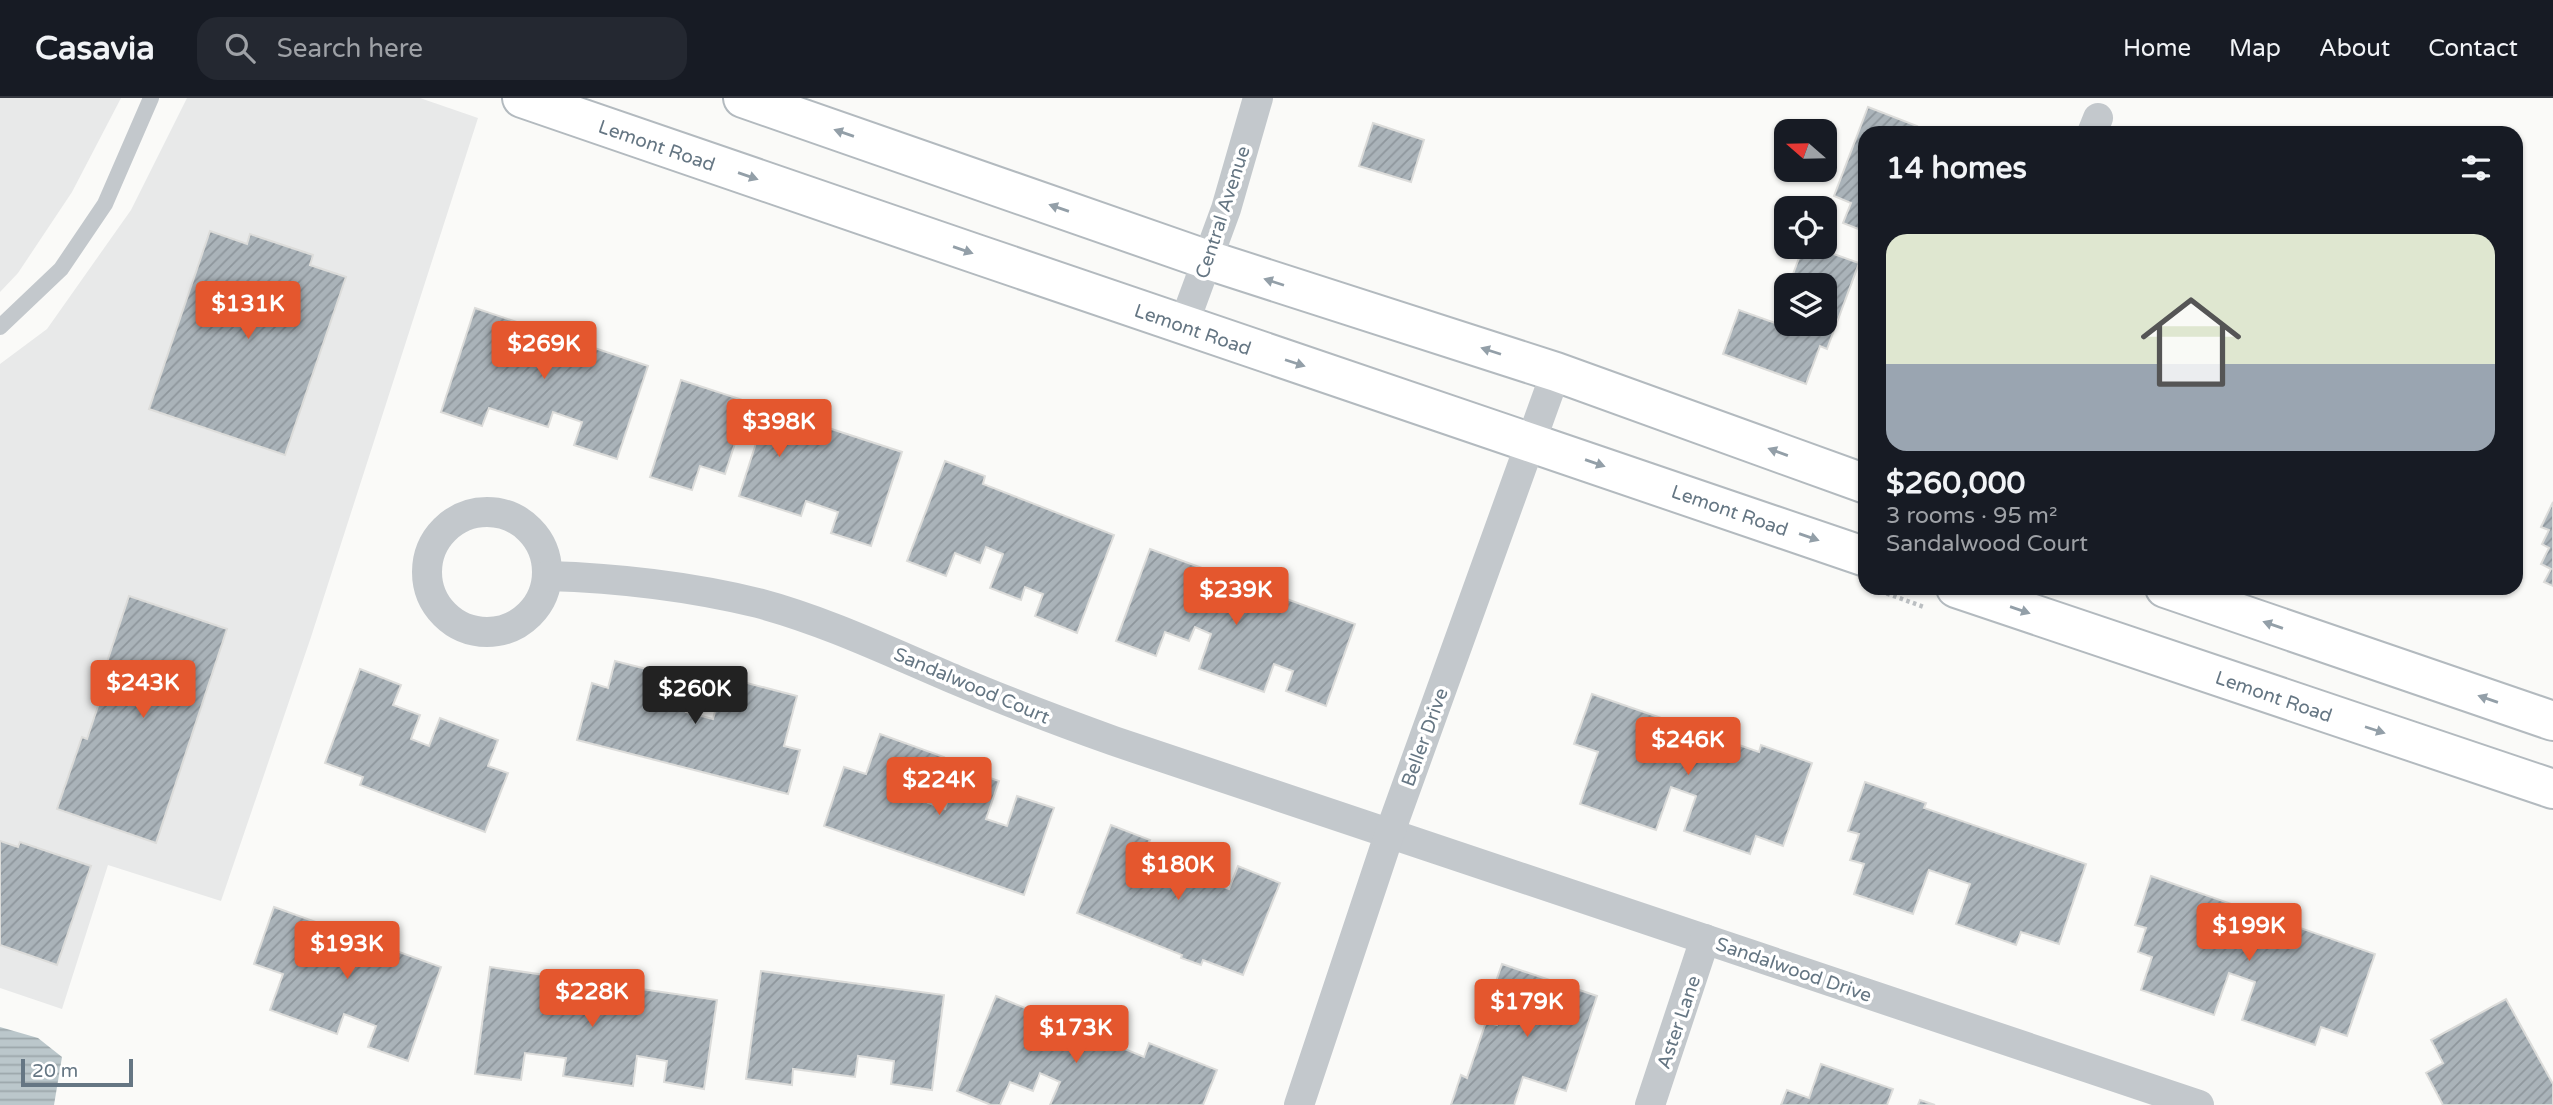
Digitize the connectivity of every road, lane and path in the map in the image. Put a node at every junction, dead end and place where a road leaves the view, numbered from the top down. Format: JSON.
{"nodes":[{"id":1,"x":151,"y":98,"type":"edge"},
{"id":2,"x":522,"y":98,"type":"edge"},
{"id":3,"x":743,"y":98,"type":"edge"},
{"id":4,"x":1258,"y":98,"type":"edge"},
{"id":5,"x":1208,"y":260,"type":"junction"},
{"id":6,"x":1183,"y":326,"type":"junction"},
{"id":7,"x":0,"y":327,"type":"edge"},
{"id":8,"x":1556,"y":372,"type":"junction"},
{"id":9,"x":1530,"y":440,"type":"junction"},
{"id":10,"x":1858,"y":481,"type":"edge"},
{"id":11,"x":1858,"y":554,"type":"edge"},
{"id":12,"x":547,"y":576,"type":"junction"},
{"id":13,"x":1977,"y":595,"type":"edge"},
{"id":14,"x":2185,"y":595,"type":"edge"},
{"id":15,"x":2553,"y":721,"type":"edge"},
{"id":16,"x":2553,"y":789,"type":"edge"},
{"id":17,"x":1389,"y":835,"type":"junction"},
{"id":18,"x":1705,"y":939,"type":"junction"},
{"id":19,"x":1299,"y":1105,"type":"edge"},
{"id":20,"x":1650,"y":1105,"type":"edge"},
{"id":21,"x":2199,"y":1105,"type":"edge"}],
"edges":[{"from":1,"to":7,"type":"lane"},
{"from":2,"to":6,"type":"main road","name":"Lemont Road","one_way":true},
{"from":5,"to":3,"type":"main road","one_way":true},
{"from":4,"to":5,"type":"street","name":"Central Avenue"},
{"from":5,"to":6,"type":"street","name":"Central Avenue"},
{"from":8,"to":5,"type":"main road","one_way":true},
{"from":6,"to":9,"type":"main road","name":"Lemont Road","one_way":true},
{"from":8,"to":9,"type":"street","name":"Beller Drive"},
{"from":10,"to":8,"type":"main road","one_way":true},
{"from":9,"to":11,"type":"main road","name":"Lemont Road","one_way":true},
{"from":9,"to":17,"type":"street","name":"Beller Drive"},
{"from":12,"to":12,"type":"street"},
{"from":12,"to":17,"type":"street","name":"Sandalwood Court"},
{"from":13,"to":16,"type":"main road","name":"Lemont Road","one_way":true},
{"from":15,"to":14,"type":"main road","one_way":true},
{"from":17,"to":18,"type":"street","name":"Sandalwood Drive"},
{"from":17,"to":19,"type":"street","name":"Beller Drive"},
{"from":18,"to":20,"type":"street","name":"Aster Lane"},
{"from":18,"to":21,"type":"street","name":"Sandalwood Drive"}]}
